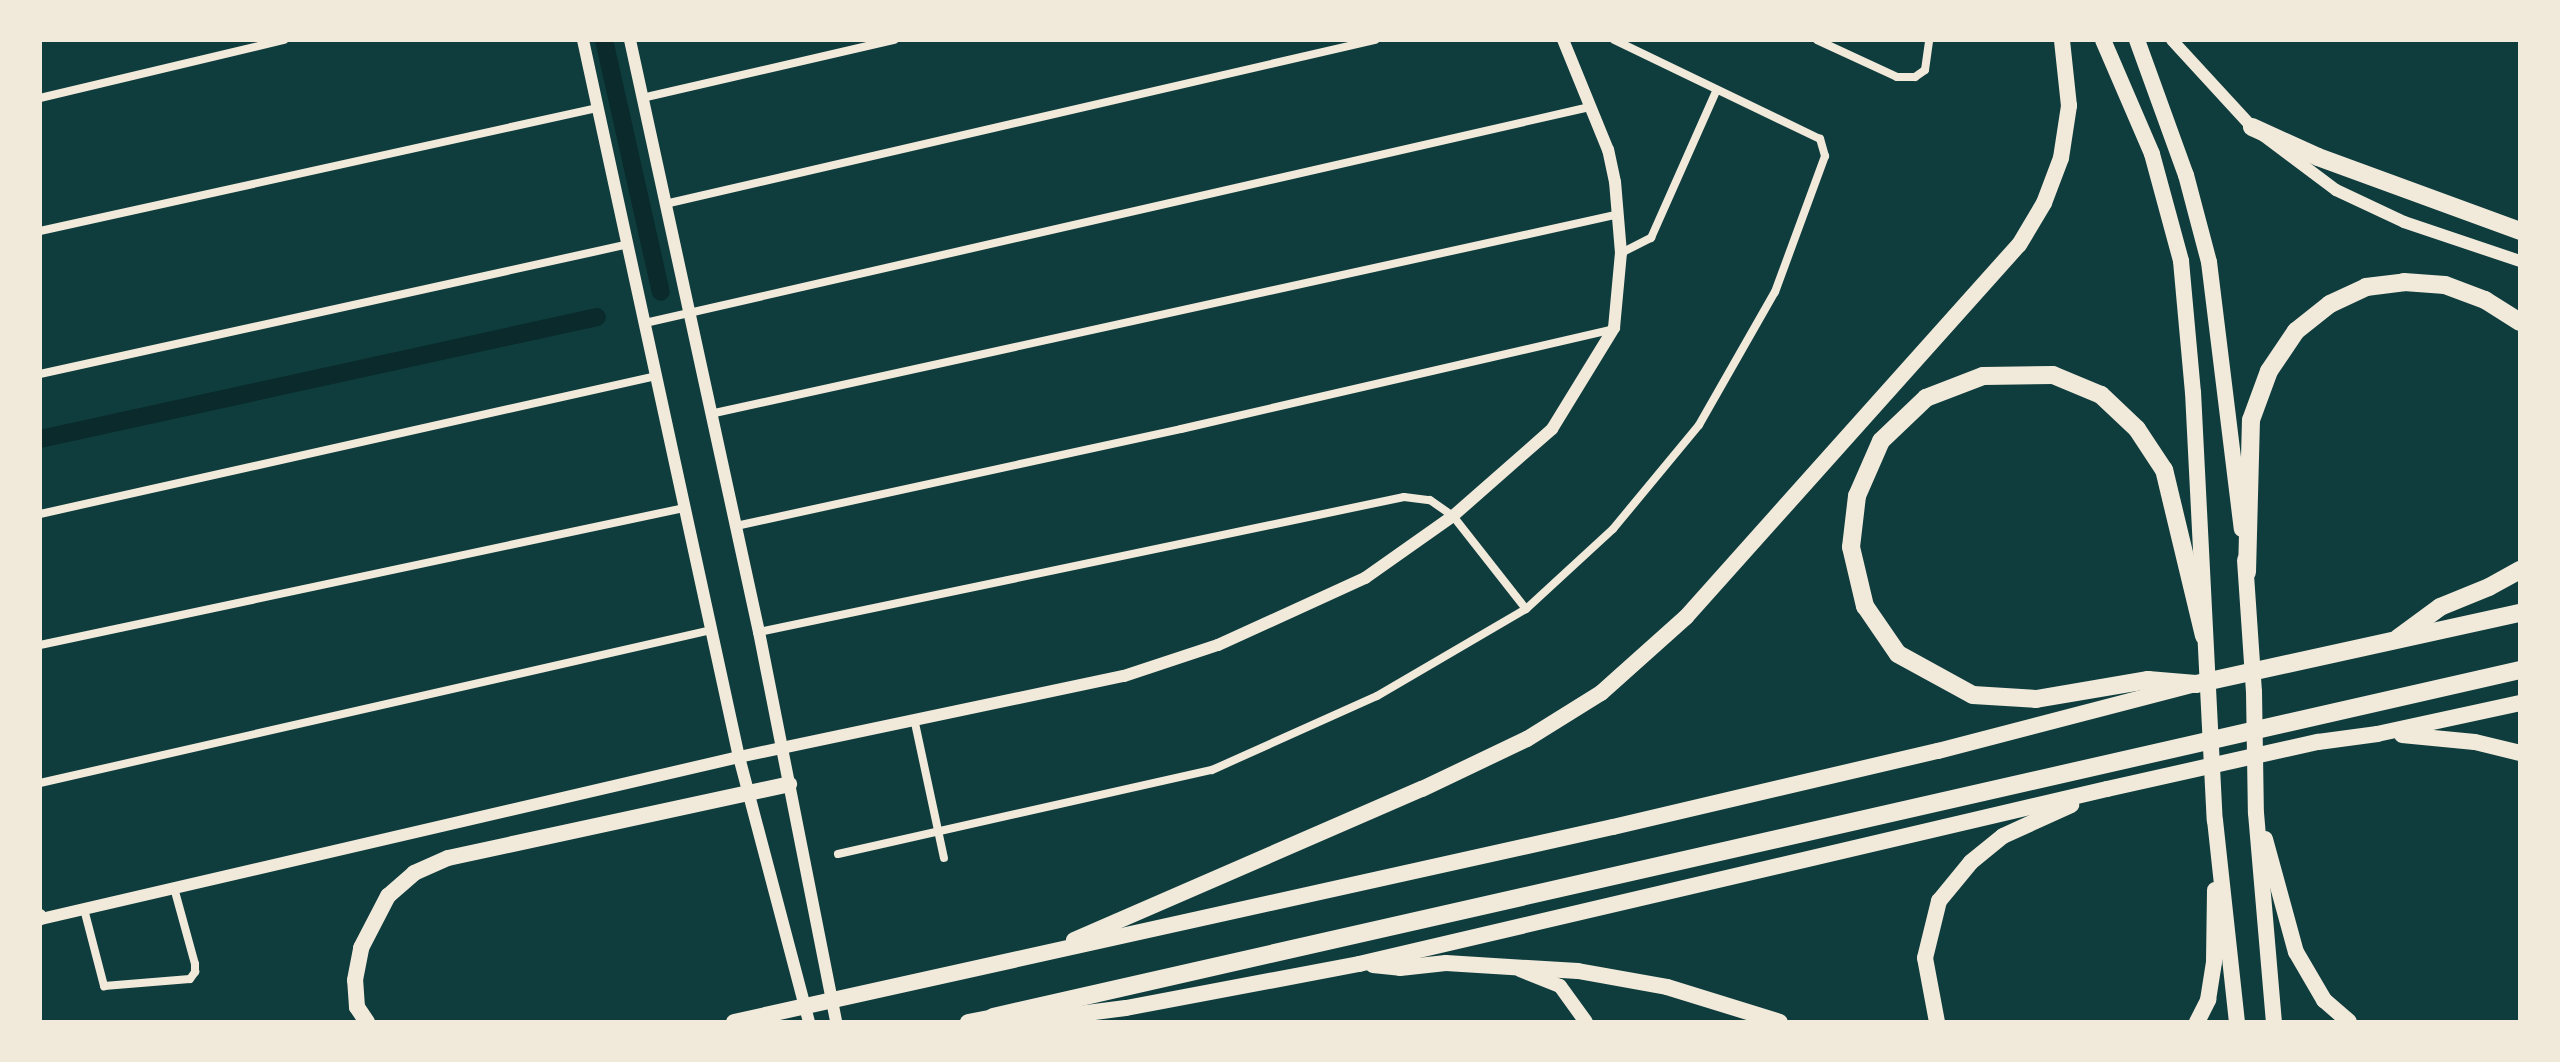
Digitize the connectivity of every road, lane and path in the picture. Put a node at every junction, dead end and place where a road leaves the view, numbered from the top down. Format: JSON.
{"nodes":[{"id":1,"x":284,"y":40,"type":"edge"},
{"id":2,"x":583,"y":40,"type":"edge"},
{"id":3,"x":630,"y":40,"type":"edge"},
{"id":4,"x":894,"y":40,"type":"edge"},
{"id":5,"x":1375,"y":40,"type":"edge"},
{"id":6,"x":1563,"y":40,"type":"edge"},
{"id":7,"x":1614,"y":40,"type":"edge"},
{"id":8,"x":1817,"y":40,"type":"edge"},
{"id":9,"x":1929,"y":40,"type":"edge"},
{"id":10,"x":2062,"y":40,"type":"edge"},
{"id":11,"x":2103,"y":40,"type":"edge"},
{"id":12,"x":2137,"y":40,"type":"edge"},
{"id":13,"x":2172,"y":40,"type":"edge"},
{"id":14,"x":1716,"y":91,"type":"junction"},
{"id":15,"x":40,"y":98,"type":"edge"},
{"id":16,"x":642,"y":98,"type":"junction"},
{"id":17,"x":1590,"y":107,"type":"junction"},
{"id":18,"x":597,"y":108,"type":"junction"},
{"id":19,"x":2252,"y":127,"type":"junction"},
{"id":20,"x":665,"y":204,"type":"junction"},
{"id":21,"x":1615,"y":215,"type":"junction"},
{"id":22,"x":40,"y":231,"type":"edge"},
{"id":23,"x":2520,"y":231,"type":"edge"},
{"id":24,"x":625,"y":245,"type":"junction"},
{"id":25,"x":1621,"y":253,"type":"junction"},
{"id":26,"x":2520,"y":261,"type":"edge"},
{"id":27,"x":689,"y":310,"type":"junction"},
{"id":28,"x":2520,"y":322,"type":"edge"},
{"id":29,"x":645,"y":323,"type":"junction"},
{"id":30,"x":1614,"y":328,"type":"junction"},
{"id":31,"x":40,"y":374,"type":"edge"},
{"id":32,"x":656,"y":376,"type":"junction"},
{"id":33,"x":710,"y":414,"type":"junction"},
{"id":34,"x":684,"y":508,"type":"junction"},
{"id":35,"x":40,"y":514,"type":"edge"},
{"id":36,"x":1453,"y":516,"type":"junction"},
{"id":37,"x":736,"y":526,"type":"junction"},
{"id":38,"x":2520,"y":570,"type":"edge"},
{"id":39,"x":2247,"y":572,"type":"junction"},
{"id":40,"x":1526,"y":609,"type":"junction"},
{"id":41,"x":2520,"y":613,"type":"edge"},
{"id":42,"x":711,"y":630,"type":"junction"},
{"id":43,"x":759,"y":632,"type":"junction"},
{"id":44,"x":2204,"y":636,"type":"junction"},
{"id":45,"x":2393,"y":641,"type":"junction"},
{"id":46,"x":40,"y":645,"type":"edge"},
{"id":47,"x":2520,"y":670,"type":"edge"},
{"id":48,"x":2196,"y":684,"type":"junction"},
{"id":49,"x":2520,"y":703,"type":"edge"},
{"id":50,"x":915,"y":723,"type":"junction"},
{"id":51,"x":2377,"y":734,"type":"junction"},
{"id":52,"x":782,"y":748,"type":"junction"},
{"id":53,"x":2520,"y":753,"type":"edge"},
{"id":54,"x":739,"y":757,"type":"junction"},
{"id":55,"x":40,"y":783,"type":"edge"},
{"id":56,"x":789,"y":784,"type":"junction"},
{"id":57,"x":2107,"y":789,"type":"junction"},
{"id":58,"x":748,"y":791,"type":"junction"},
{"id":59,"x":2256,"y":813,"type":"junction"},
{"id":60,"x":2215,"y":820,"type":"junction"},
{"id":61,"x":937,"y":833,"type":"junction"},
{"id":62,"x":838,"y":854,"type":"dead end"},
{"id":63,"x":944,"y":858,"type":"dead end"},
{"id":64,"x":174,"y":888,"type":"junction"},
{"id":65,"x":84,"y":909,"type":"junction"},
{"id":66,"x":40,"y":917,"type":"edge"},
{"id":67,"x":1043,"y":954,"type":"junction"},
{"id":68,"x":1359,"y":964,"type":"junction"},
{"id":69,"x":1516,"y":968,"type":"junction"},
{"id":70,"x":993,"y":1017,"type":"junction"},
{"id":71,"x":367,"y":1022,"type":"edge"},
{"id":72,"x":734,"y":1022,"type":"edge"},
{"id":73,"x":809,"y":1022,"type":"edge"},
{"id":74,"x":836,"y":1022,"type":"edge"},
{"id":75,"x":968,"y":1022,"type":"edge"},
{"id":76,"x":1586,"y":1022,"type":"edge"},
{"id":77,"x":1780,"y":1022,"type":"edge"},
{"id":78,"x":1937,"y":1022,"type":"edge"},
{"id":79,"x":2197,"y":1022,"type":"edge"},
{"id":80,"x":2237,"y":1022,"type":"edge"},
{"id":81,"x":2274,"y":1022,"type":"edge"},
{"id":82,"x":2349,"y":1022,"type":"edge"}],
"edges":[{"from":1,"to":15,"type":"street"},
{"from":2,"to":18,"type":"street"},
{"from":3,"to":16,"type":"street"},
{"from":4,"to":16,"type":"street"},
{"from":5,"to":20,"type":"street"},
{"from":6,"to":17,"type":"street"},
{"from":7,"to":14,"type":"street"},
{"from":8,"to":9,"type":"street"},
{"from":10,"to":67,"type":"highway"},
{"from":11,"to":44,"type":"highway"},
{"from":12,"to":39,"type":"highway"},
{"from":13,"to":19,"type":"street"},
{"from":14,"to":25,"type":"street"},
{"from":14,"to":40,"type":"street"},
{"from":16,"to":20,"type":"street"},
{"from":17,"to":21,"type":"street"},
{"from":17,"to":27,"type":"street"},
{"from":18,"to":22,"type":"street"},
{"from":18,"to":24,"type":"street"},
{"from":19,"to":23,"type":"highway"},
{"from":19,"to":26,"type":"street"},
{"from":20,"to":27,"type":"street"},
{"from":21,"to":25,"type":"street"},
{"from":21,"to":33,"type":"street"},
{"from":24,"to":29,"type":"street"},
{"from":24,"to":31,"type":"street"},
{"from":25,"to":30,"type":"street"},
{"from":27,"to":29,"type":"street"},
{"from":27,"to":33,"type":"street"},
{"from":28,"to":39,"type":"highway"},
{"from":29,"to":32,"type":"street"},
{"from":30,"to":36,"type":"street"},
{"from":30,"to":37,"type":"street"},
{"from":32,"to":34,"type":"street"},
{"from":32,"to":35,"type":"street"},
{"from":33,"to":37,"type":"street"},
{"from":34,"to":42,"type":"street"},
{"from":34,"to":46,"type":"street"},
{"from":36,"to":40,"type":"street"},
{"from":36,"to":43,"type":"street"},
{"from":36,"to":50,"type":"street"},
{"from":37,"to":43,"type":"street"},
{"from":38,"to":45,"type":"highway"},
{"from":39,"to":59,"type":"highway"},
{"from":40,"to":61,"type":"street"},
{"from":41,"to":45,"type":"highway"},
{"from":42,"to":54,"type":"street"},
{"from":42,"to":55,"type":"street"},
{"from":43,"to":52,"type":"street"},
{"from":44,"to":48,"type":"highway"},
{"from":44,"to":60,"type":"highway"},
{"from":45,"to":48,"type":"highway"},
{"from":47,"to":70,"type":"highway"},
{"from":48,"to":67,"type":"highway"},
{"from":49,"to":51,"type":"highway"},
{"from":50,"to":52,"type":"street"},
{"from":50,"to":61,"type":"street"},
{"from":51,"to":53,"type":"highway"},
{"from":51,"to":57,"type":"highway"},
{"from":52,"to":54,"type":"street"},
{"from":52,"to":56,"type":"street"},
{"from":54,"to":58,"type":"street"},
{"from":54,"to":64,"type":"street"},
{"from":56,"to":58,"type":"highway"},
{"from":56,"to":74,"type":"street"},
{"from":57,"to":68,"type":"highway"},
{"from":57,"to":78,"type":"highway"},
{"from":58,"to":71,"type":"highway"},
{"from":58,"to":73,"type":"street"},
{"from":59,"to":81,"type":"highway"},
{"from":59,"to":82,"type":"highway"},
{"from":60,"to":79,"type":"highway"},
{"from":60,"to":80,"type":"highway"},
{"from":61,"to":62,"type":"street"},
{"from":61,"to":63,"type":"street"},
{"from":64,"to":65,"type":"street"},
{"from":64,"to":65,"type":"street"},
{"from":65,"to":66,"type":"street"},
{"from":67,"to":72,"type":"highway"},
{"from":68,"to":69,"type":"highway"},
{"from":68,"to":70,"type":"highway"},
{"from":69,"to":76,"type":"main road"},
{"from":69,"to":77,"type":"highway"},
{"from":70,"to":75,"type":"highway"}]}
